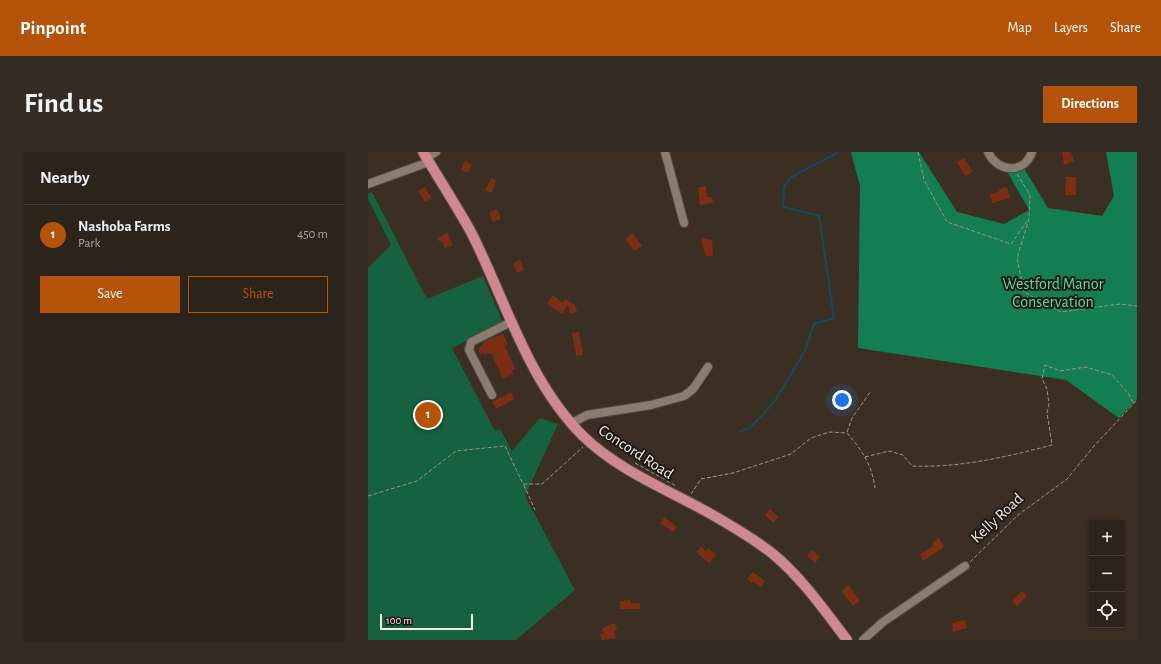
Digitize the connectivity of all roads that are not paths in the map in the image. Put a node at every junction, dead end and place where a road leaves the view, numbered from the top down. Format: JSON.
{"nodes":[{"id":1,"x":436,"y":152,"type":"edge"},
{"id":2,"x":665,"y":152,"type":"edge"},
{"id":3,"x":988,"y":152,"type":"edge"},
{"id":4,"x":1032,"y":152,"type":"edge"},
{"id":5,"x":426,"y":157,"type":"edge"},
{"id":6,"x":368,"y":184,"type":"edge"},
{"id":7,"x":684,"y":224,"type":"dead end"},
{"id":8,"x":511,"y":322,"type":"junction"},
{"id":9,"x":708,"y":367,"type":"dead end"},
{"id":10,"x":492,"y":396,"type":"dead end"},
{"id":11,"x":572,"y":423,"type":"junction"},
{"id":12,"x":965,"y":566,"type":"road end"},
{"id":13,"x":847,"y":640,"type":"edge"},
{"id":14,"x":863,"y":640,"type":"edge"}],
"edges":[{"from":1,"to":5,"type":"street"},
{"from":2,"to":7,"type":"street"},
{"from":3,"to":4,"type":"street"},
{"from":5,"to":6,"type":"street"},
{"from":5,"to":8,"type":"main road","name":"Concord Road"},
{"from":8,"to":10,"type":"street"},
{"from":8,"to":11,"type":"main road","name":"Concord Road"},
{"from":9,"to":11,"type":"street"},
{"from":11,"to":13,"type":"main road","name":"Concord Road"},
{"from":12,"to":14,"type":"street","name":"Kelly Road"}]}
